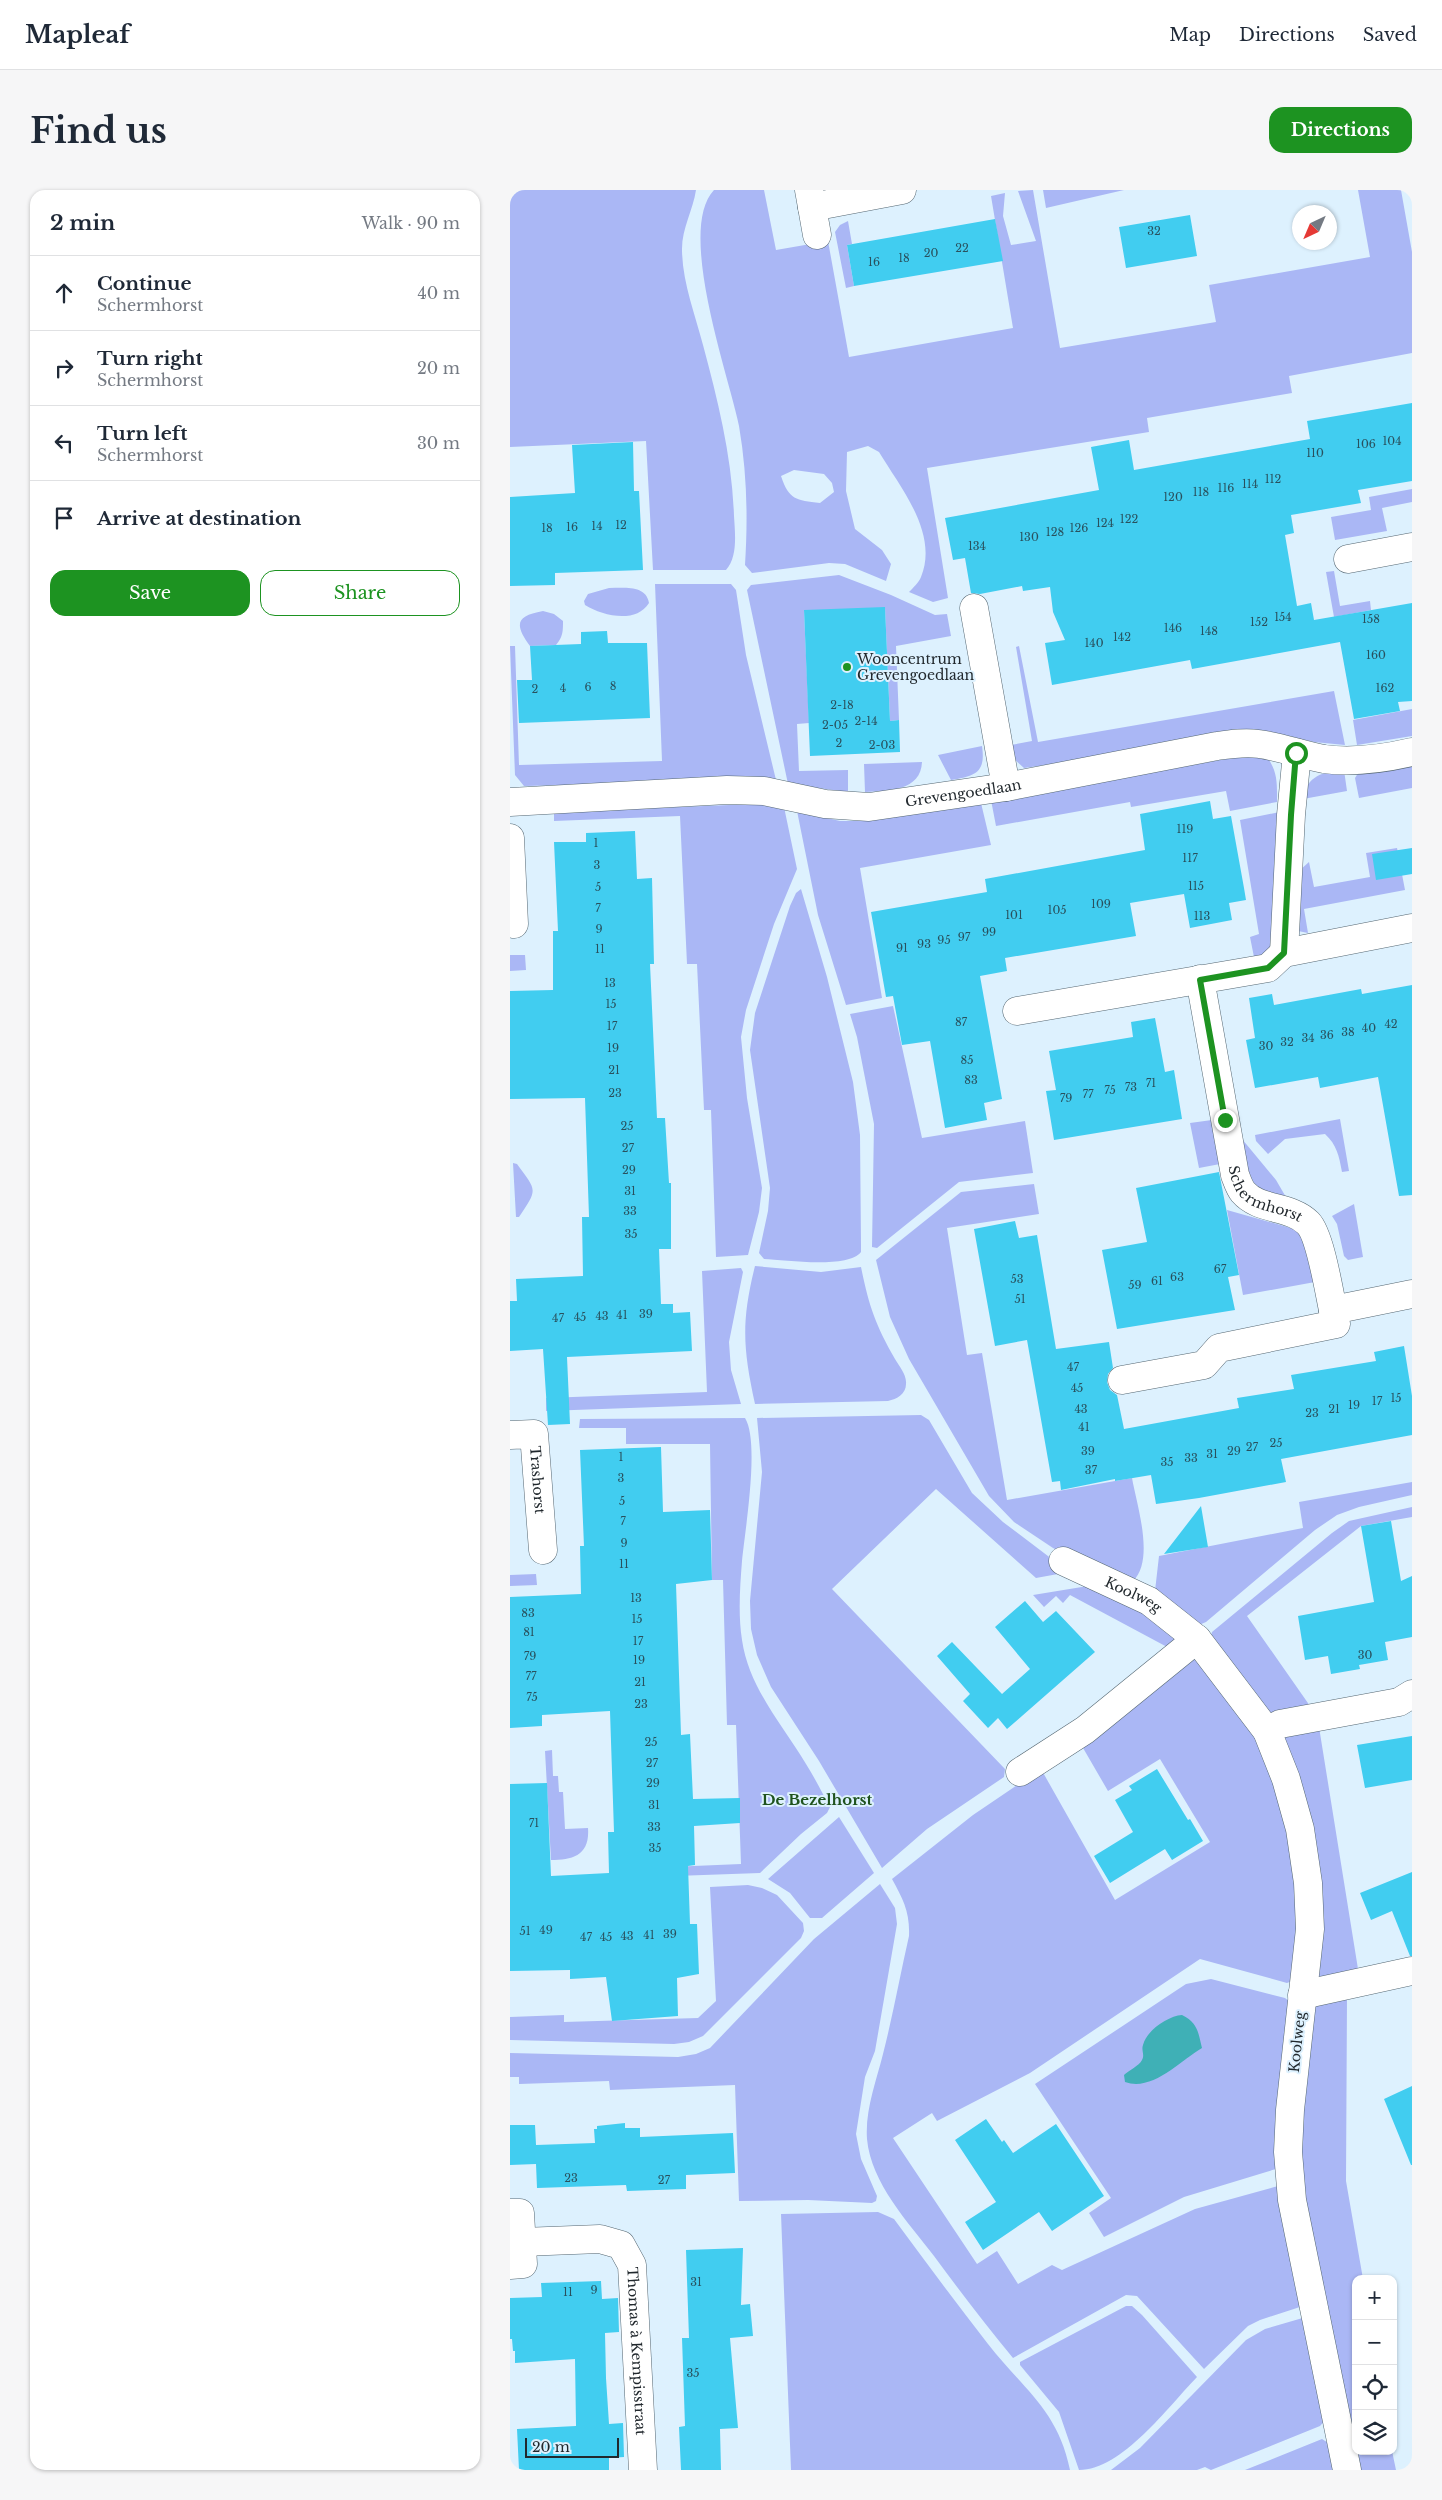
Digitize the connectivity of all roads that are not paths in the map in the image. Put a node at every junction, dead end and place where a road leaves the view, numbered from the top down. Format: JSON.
{"nodes":[{"id":1,"x":902,"y":190,"type":"edge"},
{"id":2,"x":810,"y":198,"type":"edge"},
{"id":3,"x":817,"y":235,"type":"dead end"},
{"id":4,"x":1412,"y":547,"type":"edge"},
{"id":5,"x":1348,"y":559,"type":"dead end"},
{"id":6,"x":974,"y":608,"type":"dead end"},
{"id":7,"x":1412,"y":752,"type":"edge"},
{"id":8,"x":1296,"y":753,"type":"junction"},
{"id":9,"x":1006,"y":787,"type":"junction"},
{"id":10,"x":510,"y":802,"type":"edge"},
{"id":11,"x":510,"y":838,"type":"edge"},
{"id":12,"x":514,"y":924,"type":"dead end"},
{"id":13,"x":1412,"y":928,"type":"edge"},
{"id":14,"x":1284,"y":953,"type":"junction"},
{"id":15,"x":1200,"y":980,"type":"junction"},
{"id":16,"x":1017,"y":1012,"type":"dead end"},
{"id":17,"x":1412,"y":1294,"type":"edge"},
{"id":18,"x":1333,"y":1310,"type":"junction"},
{"id":19,"x":1122,"y":1380,"type":"dead end"},
{"id":20,"x":510,"y":1434,"type":"edge"},
{"id":21,"x":543,"y":1550,"type":"dead end"},
{"id":22,"x":1063,"y":1561,"type":"dead end"},
{"id":23,"x":1197,"y":1639,"type":"junction"},
{"id":24,"x":1412,"y":1694,"type":"edge"},
{"id":25,"x":1267,"y":1731,"type":"junction"},
{"id":26,"x":1020,"y":1772,"type":"dead end"},
{"id":27,"x":1412,"y":1971,"type":"edge"},
{"id":28,"x":1302,"y":1995,"type":"junction"},
{"id":29,"x":510,"y":2214,"type":"edge"},
{"id":30,"x":516,"y":2254,"type":"edge"},
{"id":31,"x":643,"y":2470,"type":"edge"},
{"id":32,"x":1347,"y":2470,"type":"edge"}],
"edges":[{"from":1,"to":2,"type":"street"},
{"from":2,"to":3,"type":"street"},
{"from":4,"to":5,"type":"street"},
{"from":6,"to":9,"type":"street"},
{"from":7,"to":8,"type":"street","name":"Grevengoedlaan"},
{"from":8,"to":9,"type":"street","name":"Grevengoedlaan"},
{"from":8,"to":14,"type":"street"},
{"from":9,"to":10,"type":"street","name":"Grevengoedlaan"},
{"from":11,"to":12,"type":"street"},
{"from":13,"to":14,"type":"street"},
{"from":14,"to":15,"type":"street"},
{"from":15,"to":16,"type":"street"},
{"from":15,"to":18,"type":"street","name":"Schermhorst"},
{"from":17,"to":18,"type":"street"},
{"from":18,"to":19,"type":"street"},
{"from":20,"to":21,"type":"street","name":"Trashorst"},
{"from":22,"to":23,"type":"street","name":"Koolweg"},
{"from":23,"to":25,"type":"street","name":"Koolweg"},
{"from":23,"to":26,"type":"street"},
{"from":24,"to":25,"type":"street"},
{"from":25,"to":28,"type":"street","name":"Koolweg"},
{"from":27,"to":28,"type":"street"},
{"from":28,"to":32,"type":"street","name":"Koolweg"},
{"from":29,"to":30,"type":"street","name":"Thomas à Kempisstraat"},
{"from":30,"to":31,"type":"street","name":"Thomas à Kempisstraat"}]}
